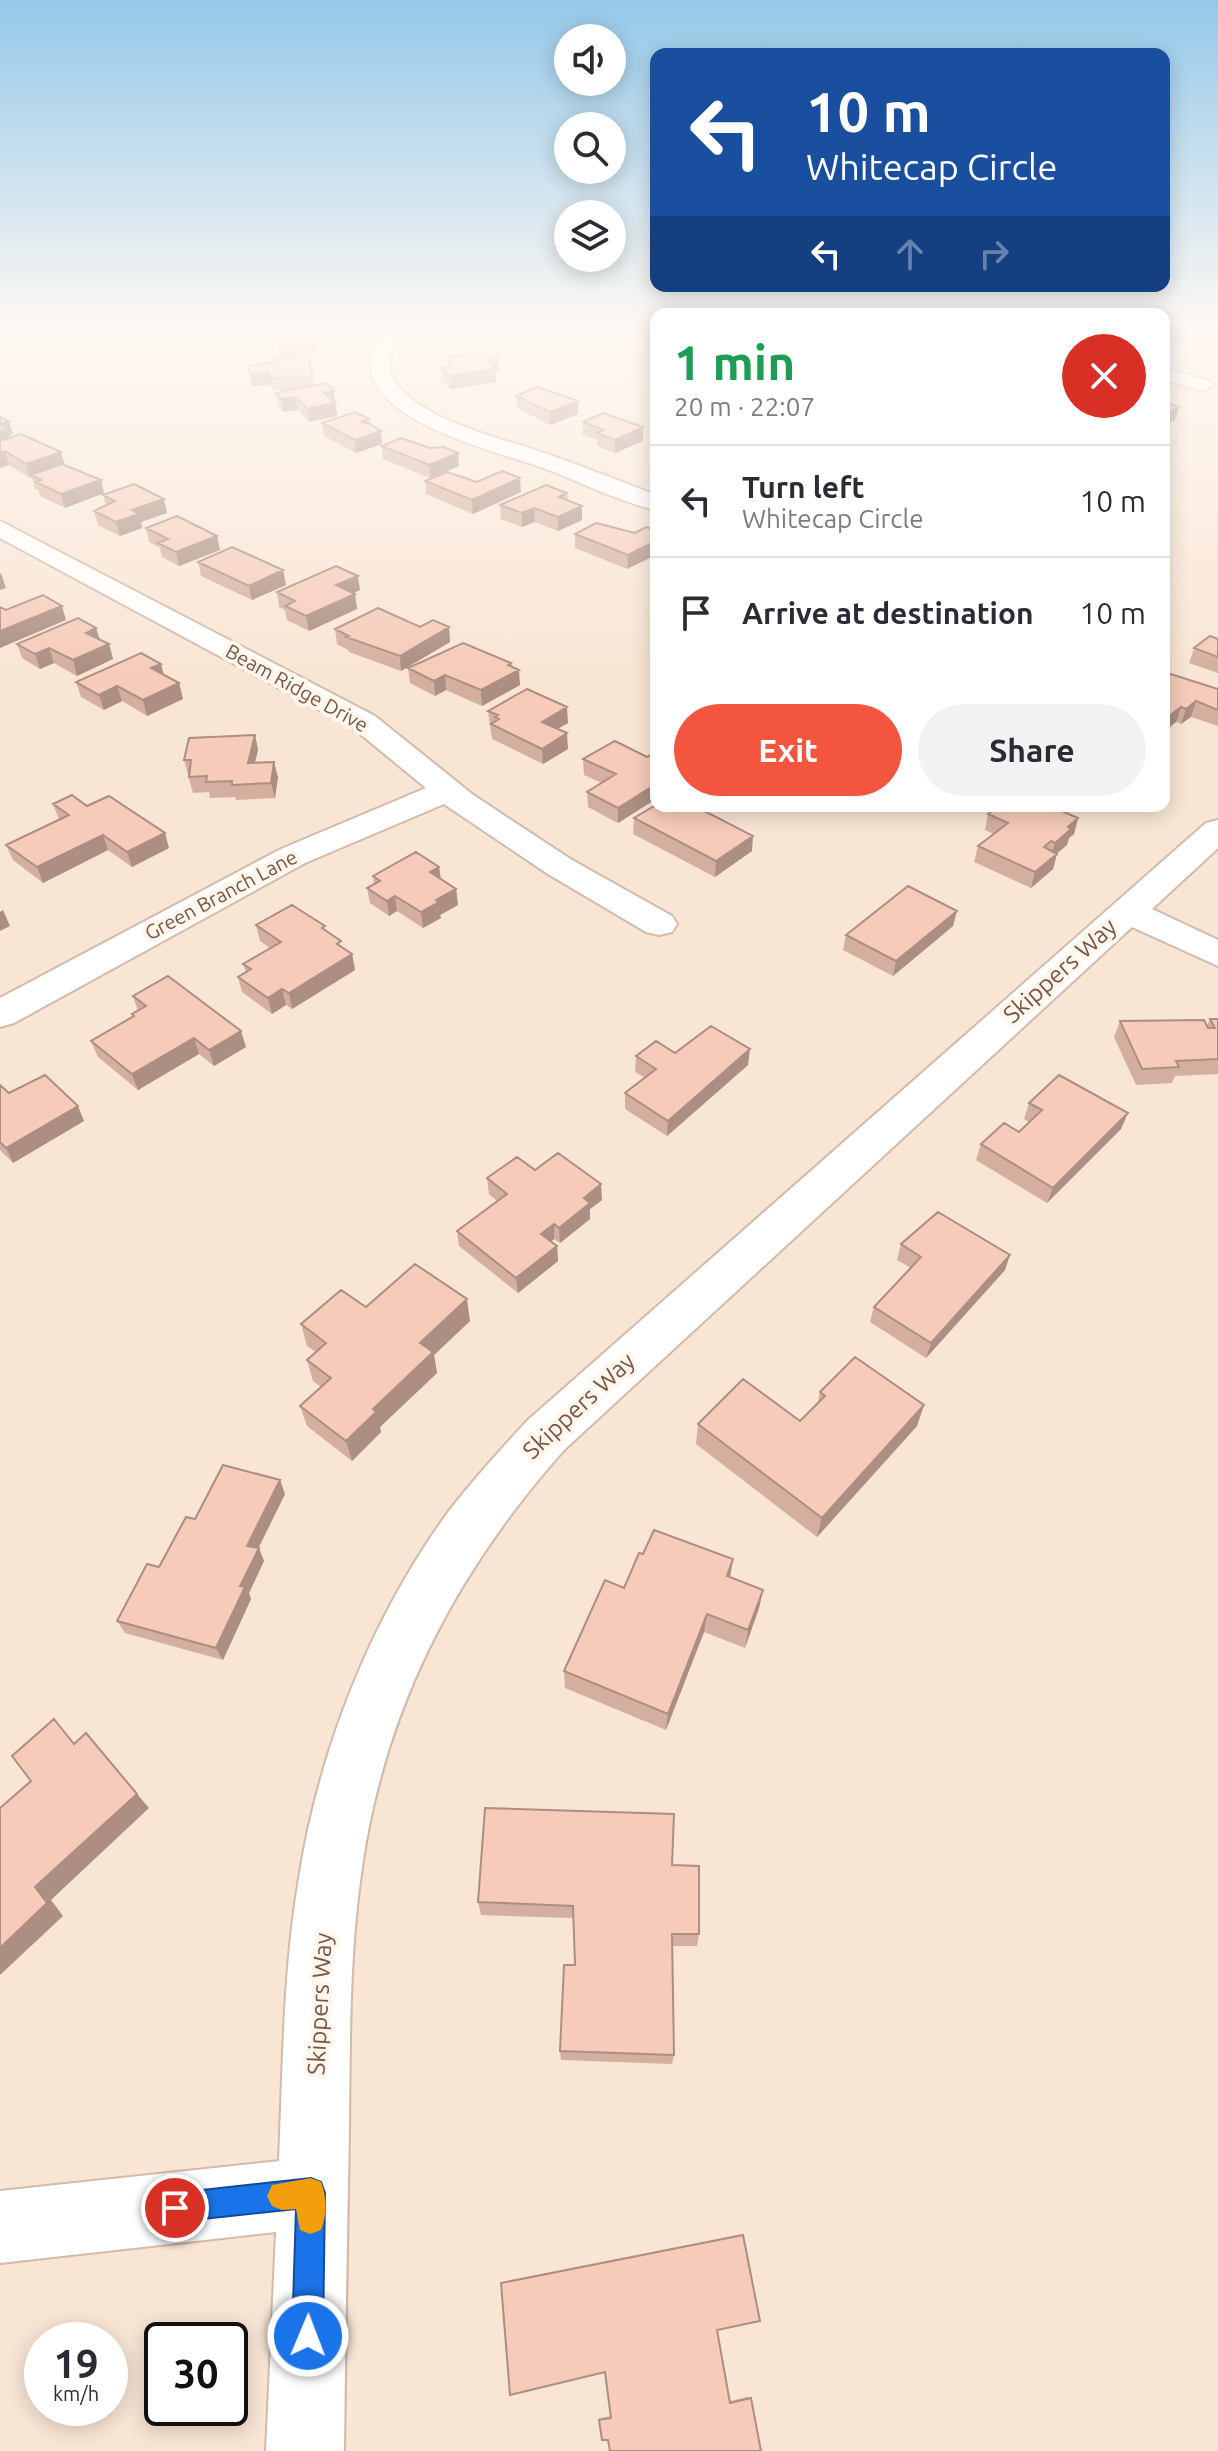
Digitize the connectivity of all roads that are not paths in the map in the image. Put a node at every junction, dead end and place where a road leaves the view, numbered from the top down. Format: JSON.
{"nodes":[{"id":1,"x":504,"y":445,"type":"edge"},
{"id":2,"x":650,"y":501,"type":"edge"},
{"id":3,"x":0,"y":528,"type":"edge"},
{"id":4,"x":449,"y":790,"type":"junction"},
{"id":5,"x":1218,"y":830,"type":"edge"},
{"id":6,"x":1127,"y":911,"type":"junction"},
{"id":7,"x":659,"y":924,"type":"dead end"},
{"id":8,"x":1218,"y":954,"type":"edge"},
{"id":9,"x":0,"y":1014,"type":"edge"},
{"id":10,"x":311,"y":2193,"type":"junction"},
{"id":11,"x":0,"y":2227,"type":"edge"},
{"id":12,"x":305,"y":2451,"type":"edge"}],
"edges":[{"from":1,"to":2,"type":"street"},
{"from":3,"to":4,"type":"street","name":"Beam Ridge Drive"},
{"from":4,"to":7,"type":"street","name":"Beam Ridge Drive"},
{"from":4,"to":9,"type":"street","name":"Green Branch Lane"},
{"from":5,"to":6,"type":"street","name":"Skippers Way"},
{"from":6,"to":8,"type":"street"},
{"from":6,"to":10,"type":"street","name":"Skippers Way"},
{"from":10,"to":11,"type":"street"},
{"from":10,"to":12,"type":"street","name":"Skippers Way"}]}
